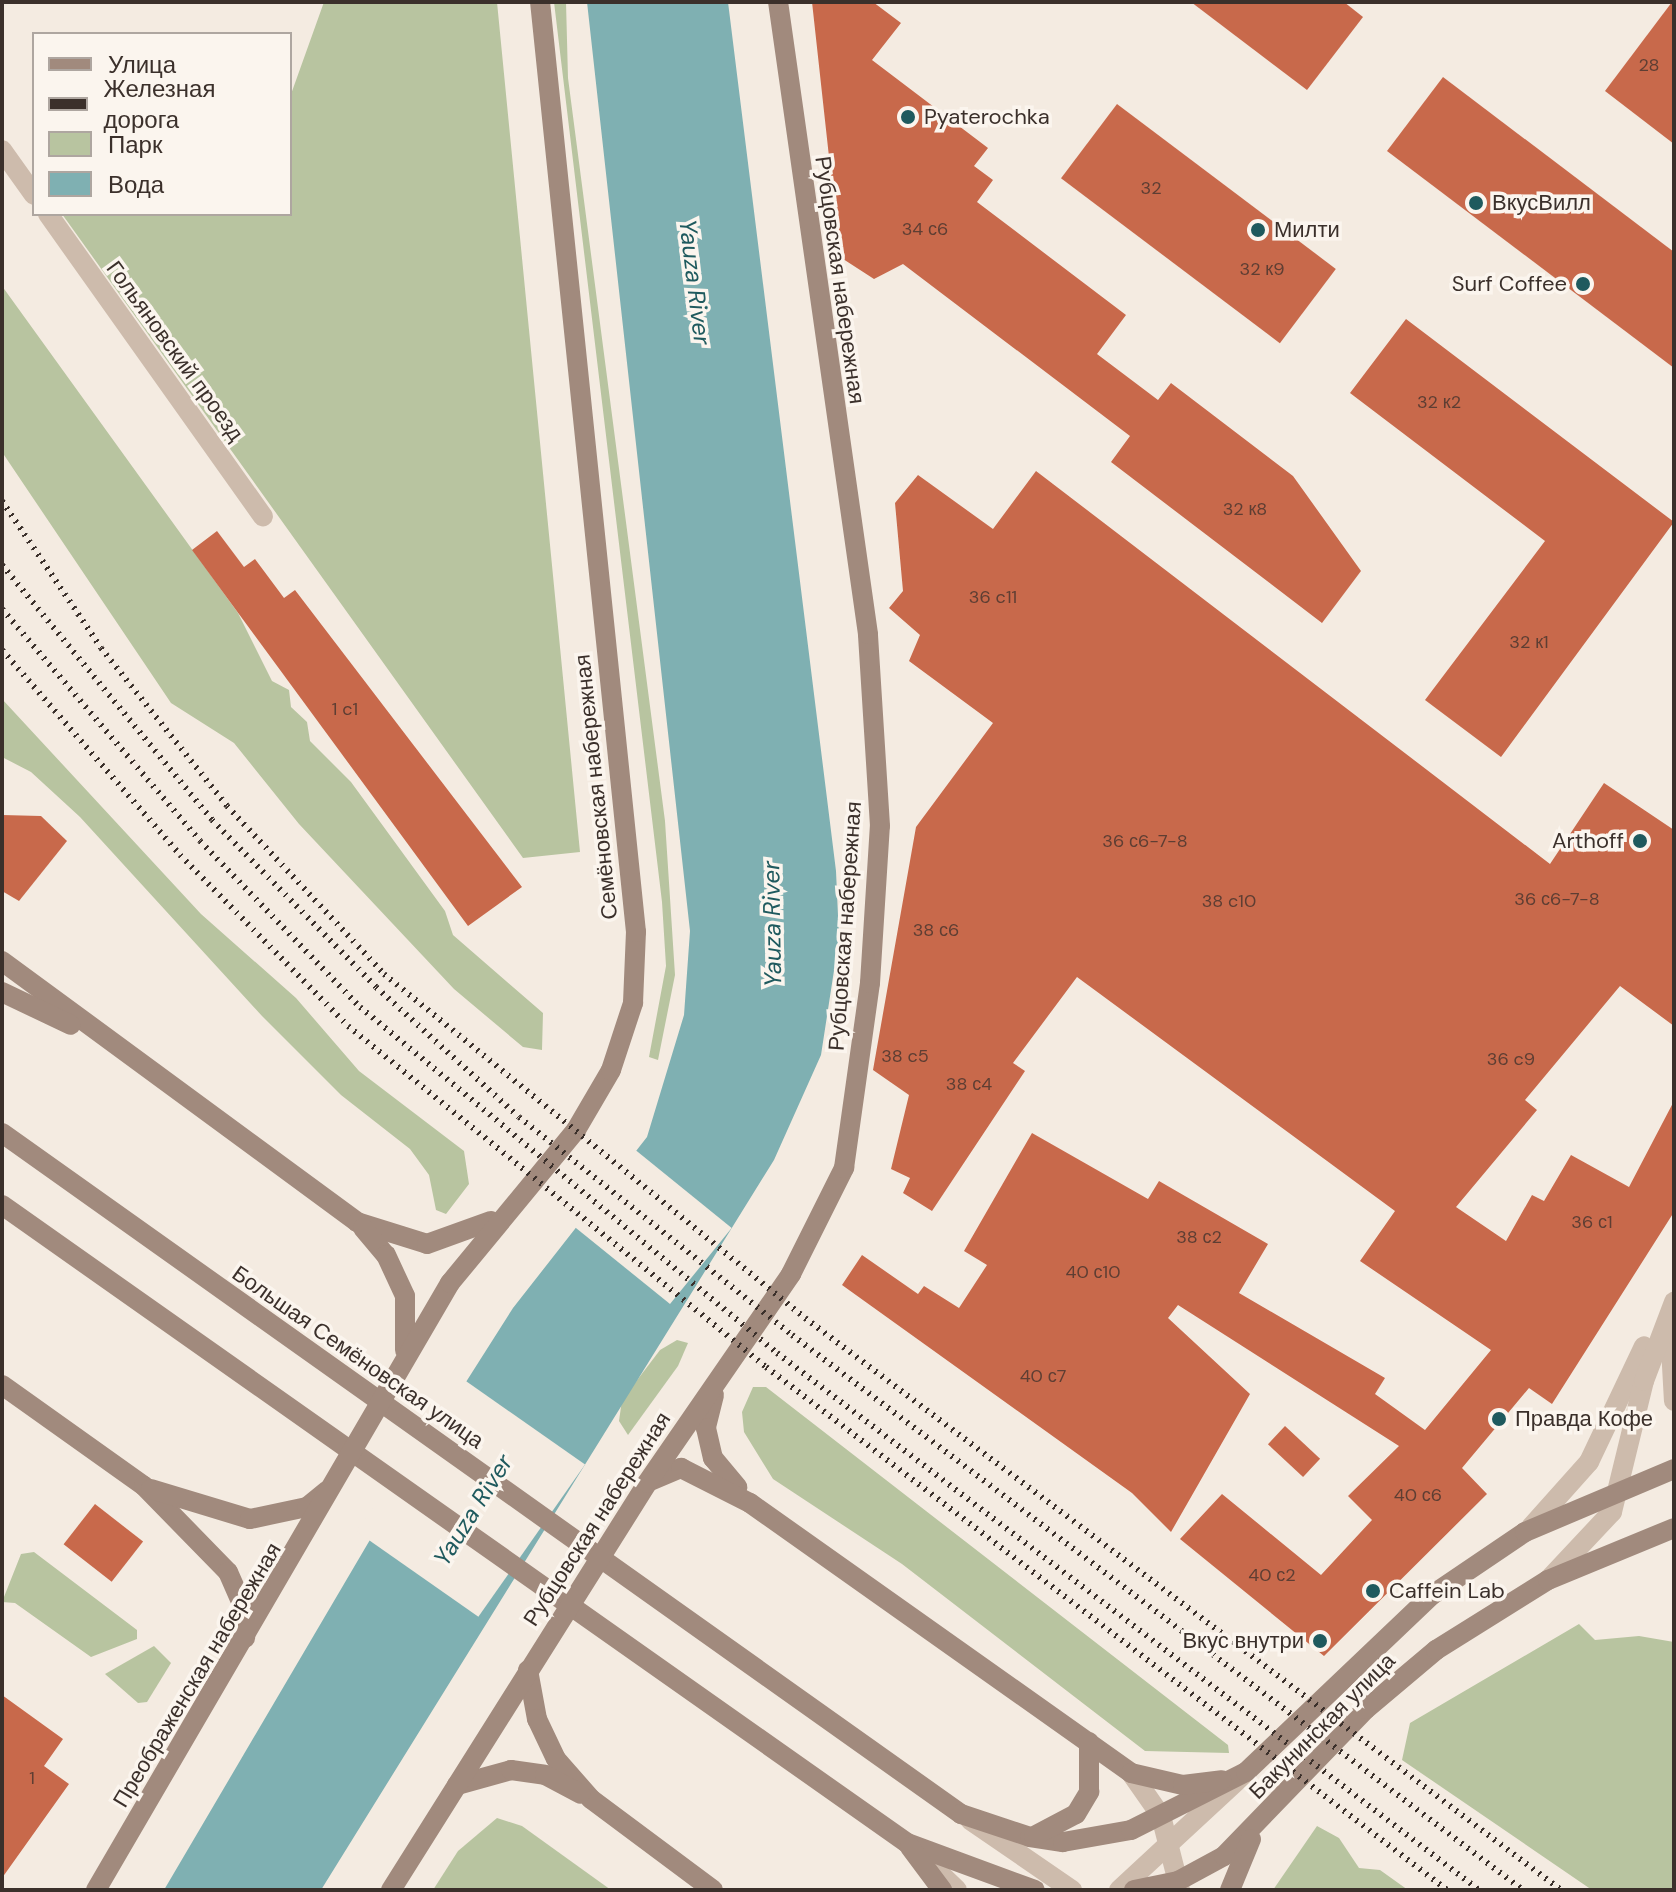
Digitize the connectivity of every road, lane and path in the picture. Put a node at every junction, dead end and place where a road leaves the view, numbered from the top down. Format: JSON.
{"nodes":[{"id":1,"x":540,"y":2,"type":"edge"},
{"id":2,"x":778,"y":2,"type":"edge"},
{"id":3,"x":2,"y":150,"type":"edge"},
{"id":4,"x":32,"y":192,"type":"edge"},
{"id":5,"x":49,"y":216,"type":"edge"},
{"id":6,"x":263,"y":516,"type":"dead end"},
{"id":7,"x":2,"y":961,"type":"edge"},
{"id":8,"x":2,"y":992,"type":"edge"},
{"id":9,"x":96,"y":1037,"type":"junction"},
{"id":10,"x":2,"y":1133,"type":"edge"},
{"id":11,"x":2,"y":1205,"type":"edge"},
{"id":12,"x":498,"y":1218,"type":"junction"},
{"id":13,"x":357,"y":1222,"type":"junction"},
{"id":14,"x":1674,"y":1301,"type":"edge"},
{"id":15,"x":1674,"y":1308,"type":"edge"},
{"id":16,"x":403,"y":1364,"type":"junction"},
{"id":17,"x":724,"y":1370,"type":"junction"},
{"id":18,"x":2,"y":1385,"type":"edge"},
{"id":19,"x":1674,"y":1401,"type":"edge"},
{"id":20,"x":1674,"y":1469,"type":"edge"},
{"id":21,"x":337,"y":1483,"type":"junction"},
{"id":22,"x":647,"y":1483,"type":"junction"},
{"id":23,"x":1624,"y":1485,"type":"junction"},
{"id":24,"x":144,"y":1486,"type":"junction"},
{"id":25,"x":750,"y":1503,"type":"junction"},
{"id":26,"x":1674,"y":1528,"type":"edge"},
{"id":27,"x":1525,"y":1532,"type":"junction"},
{"id":28,"x":1548,"y":1580,"type":"junction"},
{"id":29,"x":245,"y":1642,"type":"junction"},
{"id":30,"x":528,"y":1670,"type":"junction"},
{"id":31,"x":1089,"y":1742,"type":"junction"},
{"id":32,"x":1246,"y":1772,"type":"junction"},
{"id":33,"x":1131,"y":1773,"type":"junction"},
{"id":34,"x":455,"y":1786,"type":"junction"},
{"id":35,"x":591,"y":1799,"type":"junction"},
{"id":36,"x":961,"y":1814,"type":"junction"},
{"id":37,"x":1161,"y":1816,"type":"junction"},
{"id":38,"x":1257,"y":1827,"type":"junction"},
{"id":39,"x":1030,"y":1837,"type":"junction"},
{"id":40,"x":907,"y":1843,"type":"junction"},
{"id":41,"x":1168,"y":1846,"type":"junction"},
{"id":42,"x":1179,"y":1885,"type":"edge"},
{"id":43,"x":96,"y":1890,"type":"edge"},
{"id":44,"x":391,"y":1890,"type":"edge"},
{"id":45,"x":713,"y":1890,"type":"edge"},
{"id":46,"x":942,"y":1890,"type":"edge"},
{"id":47,"x":957,"y":1890,"type":"edge"},
{"id":48,"x":1035,"y":1890,"type":"edge"},
{"id":49,"x":1072,"y":1890,"type":"edge"},
{"id":50,"x":1119,"y":1890,"type":"edge"},
{"id":51,"x":1134,"y":1890,"type":"edge"},
{"id":52,"x":1230,"y":1890,"type":"edge"}],
"edges":[{"from":1,"to":12,"type":"main road","name":"Семёновская набережная"},
{"from":2,"to":17,"type":"main road","name":"Рубцовская набережная"},
{"from":3,"to":4,"type":"street"},
{"from":5,"to":6,"type":"street","name":"Гольяновский проезд"},
{"from":7,"to":9,"type":"main road"},
{"from":8,"to":9,"type":"main road"},
{"from":9,"to":13,"type":"main road"},
{"from":10,"to":36,"type":"main road","name":"Большая Семёновская улица"},
{"from":11,"to":40,"type":"main road"},
{"from":12,"to":13,"type":"main road"},
{"from":12,"to":16,"type":"main road","name":"Семёновская набережная"},
{"from":13,"to":16,"type":"main road"},
{"from":14,"to":23,"type":"street"},
{"from":14,"to":27,"type":"street"},
{"from":15,"to":19,"type":"street"},
{"from":16,"to":21,"type":"main road","name":"Семёновская набережная"},
{"from":17,"to":22,"type":"main road","name":"Рубцовская набережная"},
{"from":17,"to":25,"type":"main road"},
{"from":18,"to":24,"type":"main road"},
{"from":20,"to":23,"type":"main road","name":"Бакунинская улица"},
{"from":21,"to":24,"type":"main road"},
{"from":21,"to":29,"type":"main road","name":"Преображенская набережная"},
{"from":22,"to":25,"type":"main road"},
{"from":22,"to":30,"type":"main road","name":"Рубцовская набережная"},
{"from":23,"to":27,"type":"main road","name":"Бакунинская улица"},
{"from":23,"to":28,"type":"street"},
{"from":24,"to":29,"type":"main road"},
{"from":25,"to":31,"type":"main road"},
{"from":26,"to":28,"type":"main road","name":"Бакунинская улица"},
{"from":27,"to":32,"type":"main road","name":"Бакунинская улица"},
{"from":28,"to":38,"type":"main road","name":"Бакунинская улица"},
{"from":29,"to":43,"type":"main road","name":"Преображенская набережная"},
{"from":30,"to":34,"type":"main road","name":"Рубцовская набережная"},
{"from":30,"to":35,"type":"main road"},
{"from":31,"to":33,"type":"main road"},
{"from":31,"to":39,"type":"main road"},
{"from":32,"to":33,"type":"main road"},
{"from":32,"to":37,"type":"main road","name":"Бакунинская улица"},
{"from":32,"to":41,"type":"street","name":"Бакунинская улица"},
{"from":33,"to":37,"type":"street"},
{"from":34,"to":35,"type":"main road"},
{"from":34,"to":44,"type":"main road","name":"Рубцовская набережная"},
{"from":35,"to":45,"type":"main road"},
{"from":36,"to":39,"type":"main road","name":"Бакунинская улица"},
{"from":36,"to":49,"type":"street"},
{"from":37,"to":39,"type":"main road","name":"Бакунинская улица"},
{"from":37,"to":41,"type":"street"},
{"from":38,"to":42,"type":"main road","name":"Бакунинская улица"},
{"from":38,"to":52,"type":"main road"},
{"from":40,"to":46,"type":"main road"},
{"from":40,"to":47,"type":"street"},
{"from":40,"to":48,"type":"main road"},
{"from":41,"to":42,"type":"street"},
{"from":41,"to":50,"type":"street","name":"Бакунинская улица"},
{"from":42,"to":51,"type":"main road","name":"Бакунинская улица"}]}
